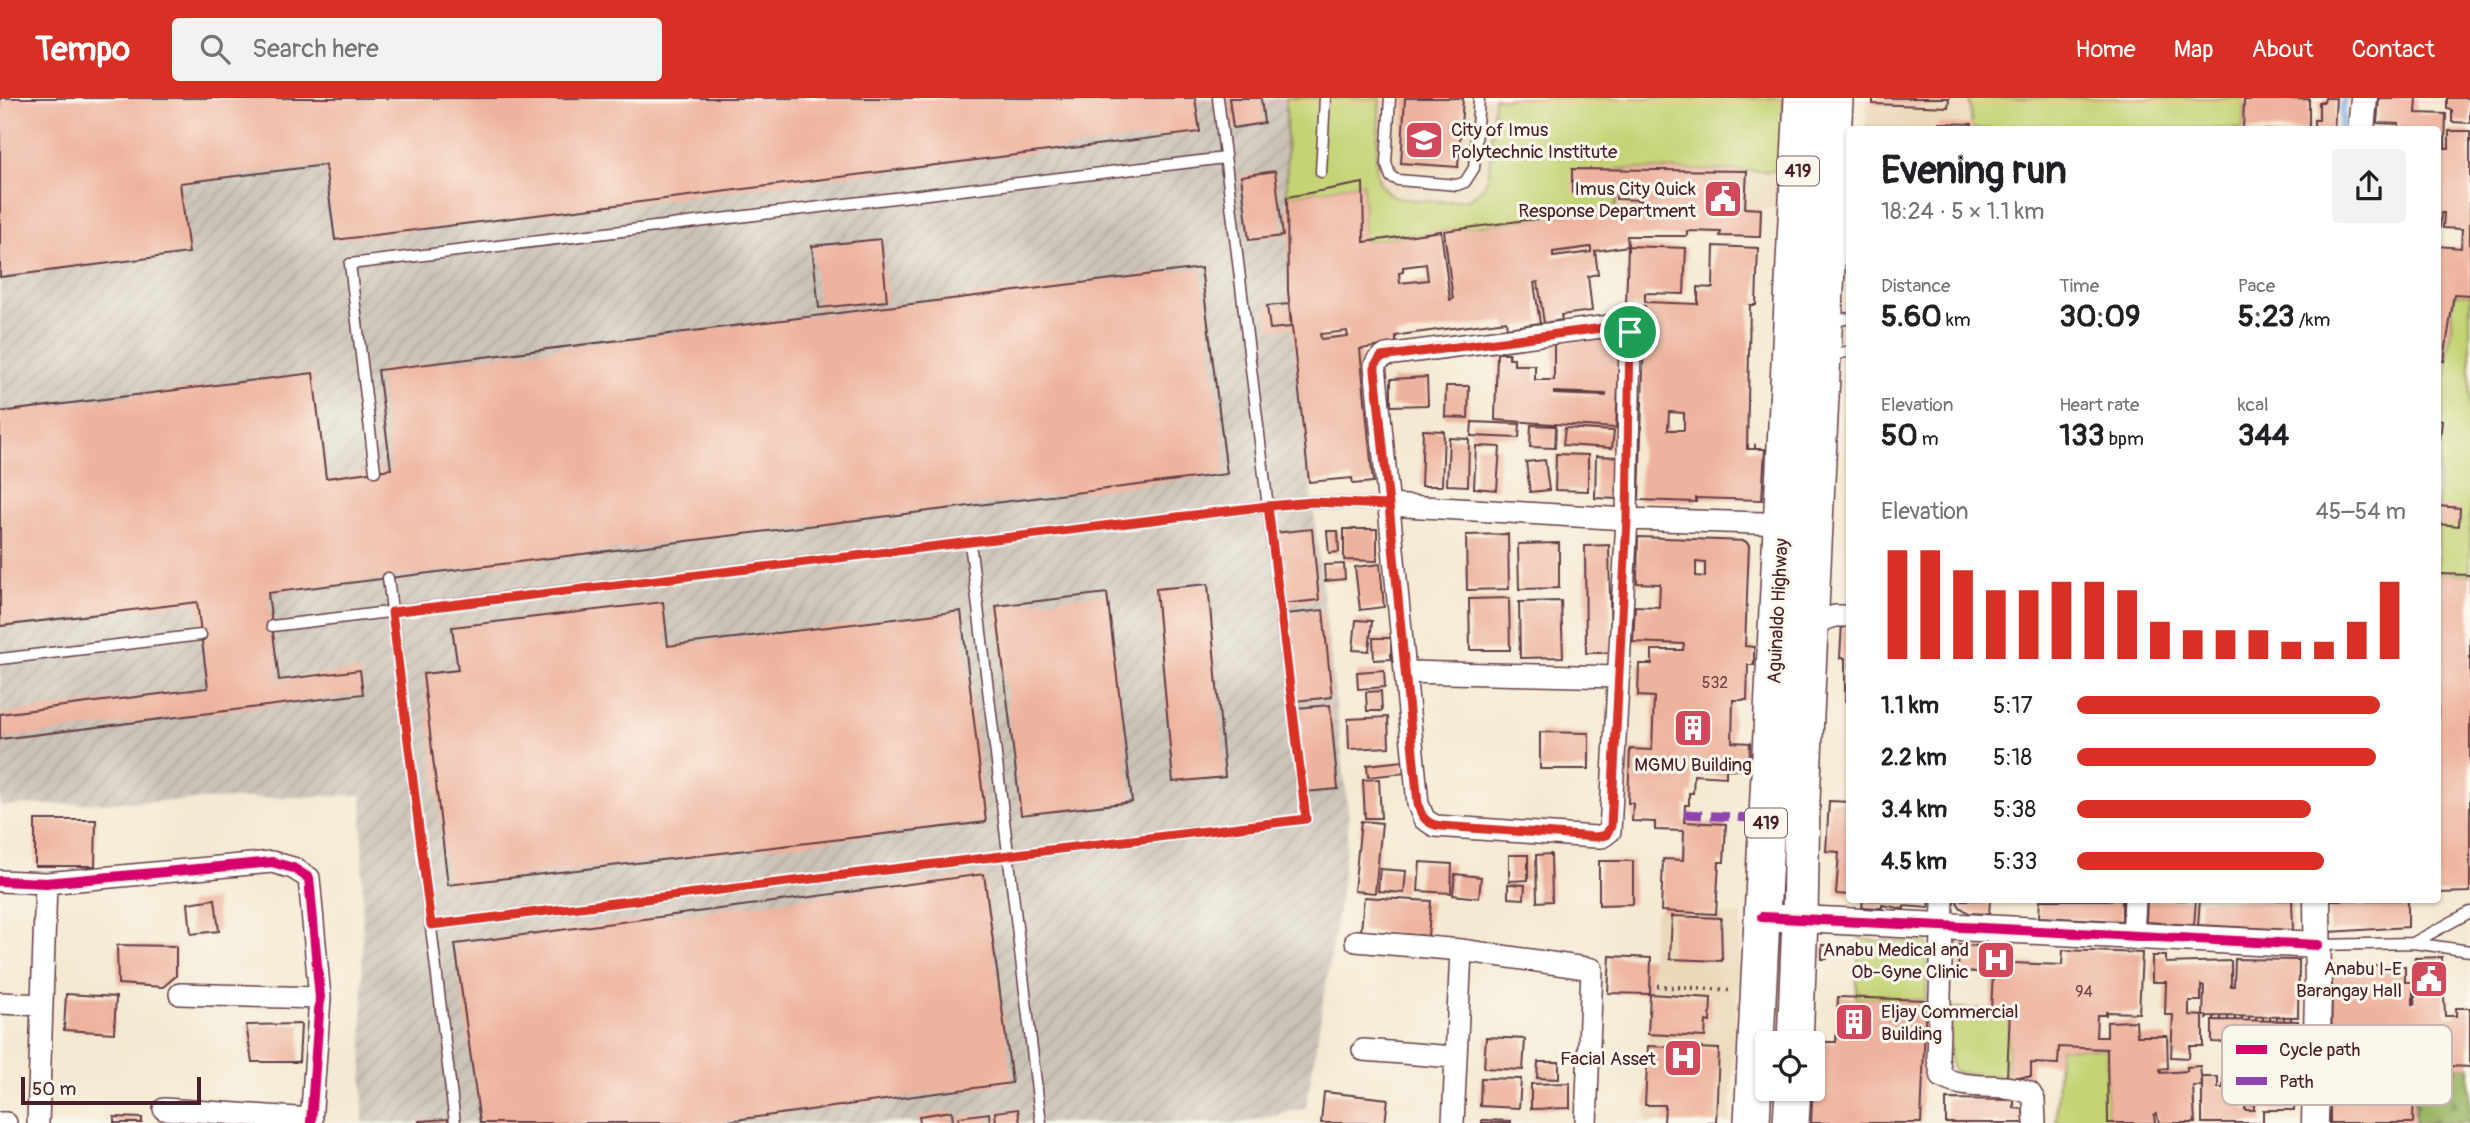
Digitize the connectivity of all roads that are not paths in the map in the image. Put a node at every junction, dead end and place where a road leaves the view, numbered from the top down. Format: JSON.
{"nodes":[{"id":1,"x":1218,"y":98,"type":"edge"},
{"id":2,"x":1325,"y":98,"type":"edge"},
{"id":3,"x":1390,"y":98,"type":"edge"},
{"id":4,"x":1479,"y":98,"type":"edge"},
{"id":5,"x":1802,"y":98,"type":"edge"},
{"id":6,"x":1835,"y":98,"type":"edge"},
{"id":7,"x":2364,"y":98,"type":"edge"},
{"id":8,"x":2361,"y":126,"type":"edge"},
{"id":9,"x":1225,"y":158,"type":"junction"},
{"id":10,"x":1321,"y":172,"type":"dead end"},
{"id":11,"x":1827,"y":334,"type":"edge"},
{"id":12,"x":375,"y":471,"type":"dead end"},
{"id":13,"x":1389,"y":505,"type":"junction"},
{"id":14,"x":1268,"y":506,"type":"junction"},
{"id":15,"x":1627,"y":519,"type":"junction"},
{"id":16,"x":1798,"y":524,"type":"junction"},
{"id":17,"x":970,"y":542,"type":"junction"},
{"id":18,"x":388,"y":578,"type":"dead end"},
{"id":19,"x":392,"y":612,"type":"junction"},
{"id":20,"x":1846,"y":616,"type":"edge"},
{"id":21,"x":1810,"y":624,"type":"junction"},
{"id":22,"x":272,"y":626,"type":"dead end"},
{"id":23,"x":201,"y":635,"type":"dead end"},
{"id":24,"x":0,"y":659,"type":"edge"},
{"id":25,"x":1405,"y":672,"type":"junction"},
{"id":26,"x":1619,"y":677,"type":"junction"},
{"id":27,"x":1768,"y":799,"type":"junction"},
{"id":28,"x":1802,"y":800,"type":"junction"},
{"id":29,"x":1008,"y":855,"type":"junction"},
{"id":30,"x":0,"y":881,"type":"edge"},
{"id":31,"x":46,"y":883,"type":"junction"},
{"id":32,"x":1943,"y":903,"type":"edge"},
{"id":33,"x":2135,"y":903,"type":"edge"},
{"id":34,"x":2317,"y":903,"type":"edge"},
{"id":35,"x":2470,"y":912,"type":"edge"},
{"id":36,"x":1762,"y":917,"type":"junction"},
{"id":37,"x":1800,"y":919,"type":"junction"},
{"id":38,"x":431,"y":925,"type":"junction"},
{"id":39,"x":1941,"y":927,"type":"junction"},
{"id":40,"x":2133,"y":937,"type":"junction"},
{"id":41,"x":1356,"y":941,"type":"dead end"},
{"id":42,"x":2413,"y":943,"type":"junction"},
{"id":43,"x":2318,"y":945,"type":"junction"},
{"id":44,"x":1461,"y":950,"type":"junction"},
{"id":45,"x":2470,"y":951,"type":"edge"},
{"id":46,"x":180,"y":994,"type":"dead end"},
{"id":47,"x":320,"y":998,"type":"junction"},
{"id":48,"x":0,"y":1003,"type":"edge"},
{"id":49,"x":42,"y":1005,"type":"junction"},
{"id":50,"x":2317,"y":1025,"type":"edge"},
{"id":51,"x":1795,"y":1031,"type":"edge"},
{"id":52,"x":1363,"y":1050,"type":"dead end"},
{"id":53,"x":1454,"y":1057,"type":"junction"},
{"id":54,"x":1792,"y":1101,"type":"edge"},
{"id":55,"x":2315,"y":1105,"type":"edge"},
{"id":56,"x":164,"y":1109,"type":"dead end"},
{"id":57,"x":312,"y":1121,"type":"edge"},
{"id":58,"x":0,"y":1123,"type":"edge"},
{"id":59,"x":6,"y":1123,"type":"edge"},
{"id":60,"x":38,"y":1123,"type":"edge"},
{"id":61,"x":455,"y":1123,"type":"edge"},
{"id":62,"x":1041,"y":1123,"type":"edge"},
{"id":63,"x":1453,"y":1123,"type":"edge"},
{"id":64,"x":1586,"y":1123,"type":"edge"},
{"id":65,"x":1752,"y":1123,"type":"edge"},
{"id":66,"x":1791,"y":1123,"type":"edge"},
{"id":67,"x":2035,"y":1123,"type":"edge"},
{"id":68,"x":2315,"y":1123,"type":"edge"}],
"edges":[{"from":1,"to":9,"type":"lane"},
{"from":2,"to":10,"type":"lane"},
{"from":3,"to":4,"type":"lane"},
{"from":5,"to":11,"type":"highway","name":"Aguinaldo Highway","number":"419"},
{"from":6,"to":11,"type":"highway","name":"Aguinaldo Highway","number":"419"},
{"from":7,"to":8,"type":"street"},
{"from":9,"to":12,"type":"lane"},
{"from":9,"to":14,"type":"lane"},
{"from":11,"to":16,"type":"highway","name":"Aguinaldo Highway","number":"419"},
{"from":11,"to":16,"type":"highway","name":"Aguinaldo Highway","number":"419"},
{"from":13,"to":14,"type":"lane"},
{"from":13,"to":15,"type":"street"},
{"from":13,"to":15,"type":"street"},
{"from":13,"to":25,"type":"street"},
{"from":14,"to":17,"type":"lane"},
{"from":14,"to":29,"type":"lane"},
{"from":15,"to":16,"type":"street"},
{"from":15,"to":26,"type":"street"},
{"from":16,"to":21,"type":"highway","name":"Aguinaldo Highway","number":"419"},
{"from":16,"to":27,"type":"highway","name":"Aguinaldo Highway","number":"419"},
{"from":17,"to":19,"type":"lane"},
{"from":17,"to":29,"type":"lane"},
{"from":18,"to":19,"type":"lane"},
{"from":19,"to":22,"type":"lane"},
{"from":19,"to":38,"type":"lane"},
{"from":20,"to":21,"type":"street"},
{"from":21,"to":28,"type":"highway","name":"Aguinaldo Highway","number":"419"},
{"from":23,"to":24,"type":"lane"},
{"from":25,"to":26,"type":"street"},
{"from":25,"to":26,"type":"street"},
{"from":27,"to":28,"type":"highway"},
{"from":27,"to":36,"type":"highway","name":"Aguinaldo Highway","number":"419"},
{"from":28,"to":37,"type":"highway","name":"Aguinaldo Highway","number":"419"},
{"from":29,"to":38,"type":"lane"},
{"from":29,"to":62,"type":"lane"},
{"from":30,"to":31,"type":"street"},
{"from":31,"to":47,"type":"street"},
{"from":31,"to":49,"type":"street"},
{"from":32,"to":39,"type":"street"},
{"from":33,"to":40,"type":"street"},
{"from":34,"to":43,"type":"street"},
{"from":35,"to":42,"type":"lane"},
{"from":36,"to":37,"type":"street"},
{"from":36,"to":65,"type":"highway","name":"Aguinaldo Highway","number":"419"},
{"from":37,"to":39,"type":"street"},
{"from":37,"to":51,"type":"highway","name":"Aguinaldo Highway","number":"419"},
{"from":38,"to":61,"type":"lane"},
{"from":39,"to":40,"type":"street"},
{"from":39,"to":67,"type":"street"},
{"from":40,"to":43,"type":"street"},
{"from":41,"to":44,"type":"street"},
{"from":42,"to":43,"type":"lane"},
{"from":42,"to":45,"type":"lane"},
{"from":43,"to":50,"type":"street"},
{"from":44,"to":53,"type":"street"},
{"from":44,"to":64,"type":"street"},
{"from":46,"to":47,"type":"street"},
{"from":47,"to":57,"type":"street"},
{"from":48,"to":49,"type":"street"},
{"from":49,"to":60,"type":"street"},
{"from":52,"to":53,"type":"street"},
{"from":53,"to":63,"type":"street"},
{"from":54,"to":66,"type":"highway"},
{"from":55,"to":68,"type":"street"},
{"from":56,"to":57,"type":"street"},
{"from":58,"to":59,"type":"street"}]}
